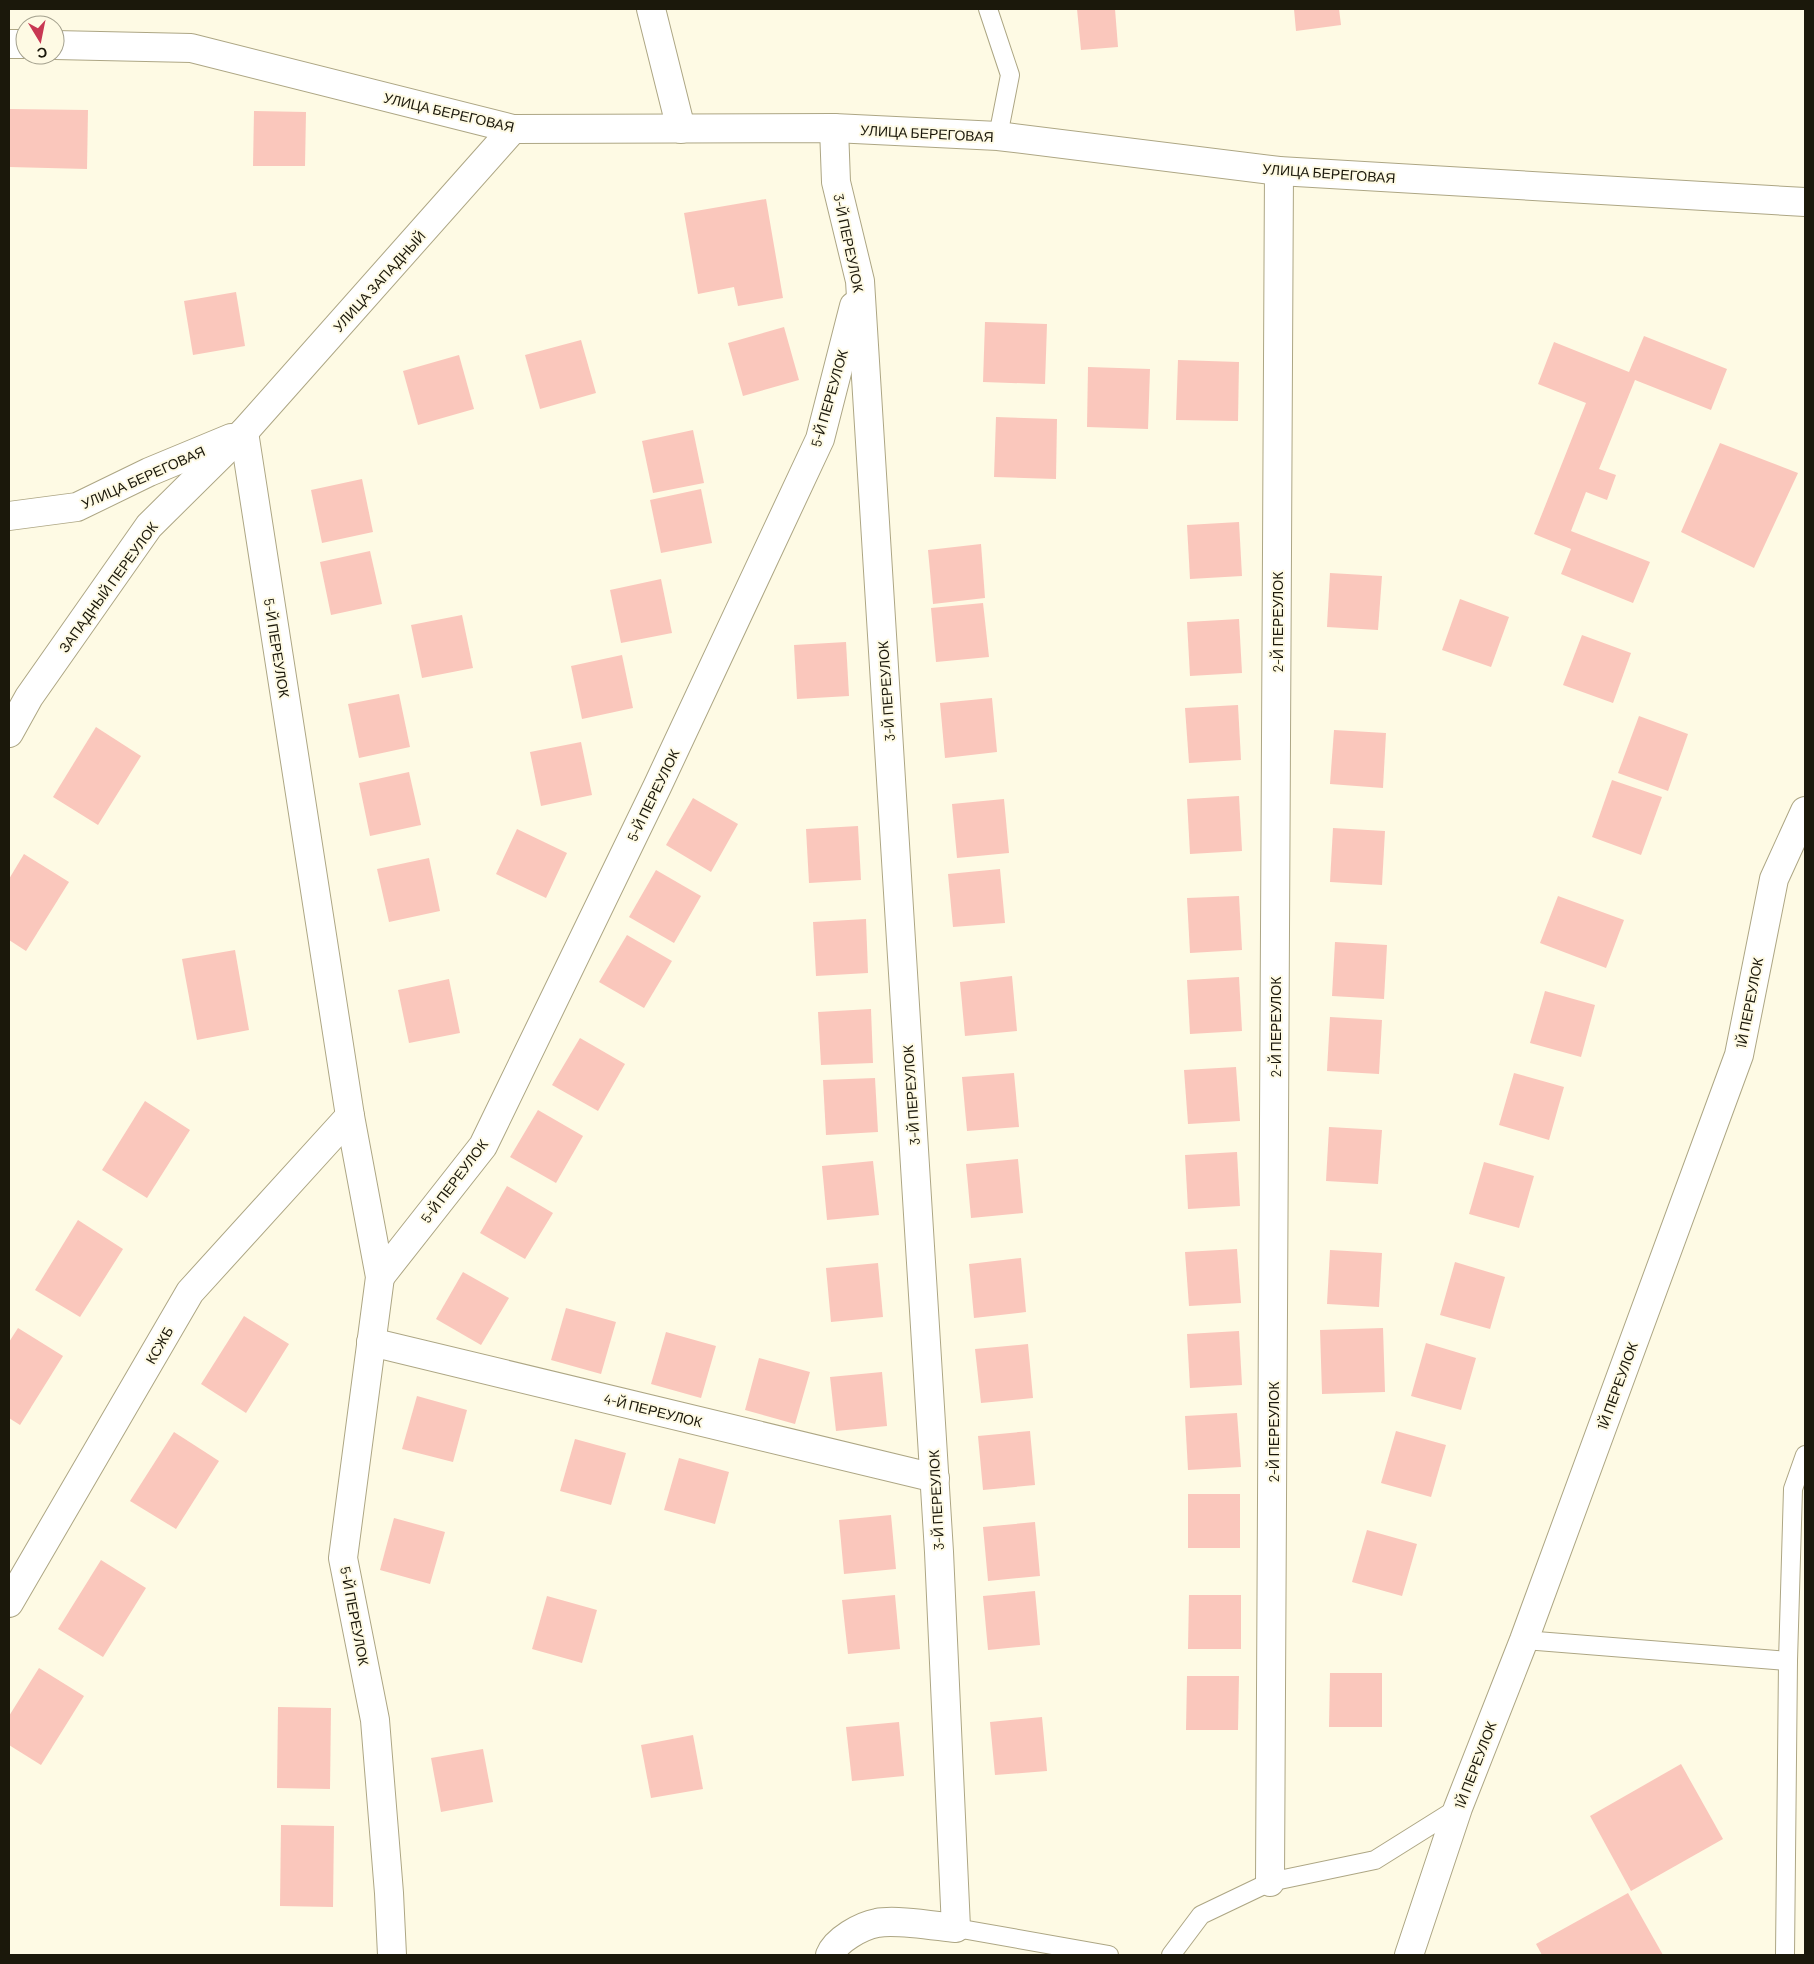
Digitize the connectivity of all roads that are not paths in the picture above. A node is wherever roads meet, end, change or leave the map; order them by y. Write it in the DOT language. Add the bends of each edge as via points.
graph roads {
  1 [pos="651,9"];
  2 [pos="988,9"];
  3 [pos="65,45"];
  4 [pos="834,128"];
  5 [pos="513,129"];
  6 [pos="681,129"];
  7 [pos="998,136"];
  8 [pos="1279,171"];
  9 [pos="1805,202"];
  10 [pos="860,281"];
  11 [pos="244,432"];
  12 [pos="9,516"];
  13 [pos="9,733"];
  14 [pos="1805,811"];
  15 [pos="350,1116"];
  16 [pos="380,1277"];
  17 [pos="371,1342"];
  18 [pos="1805,1455"];
  19 [pos="935,1478"];
  20 [pos="9,1603"];
  21 [pos="1524,1640"];
  22 [pos="1788,1661"];
  23 [pos="1458,1808"];
  24 [pos="1270,1882"];
  25 [pos="956,1928"];
  26 [pos="392,1955"];
  27 [pos="830,1955"];
  28 [pos="1109,1955"];
  29 [pos="1171,1955"];
  30 [pos="1409,1955"];
  31 [pos="1785,1955"];
  1 -- 6 [label="street"];
  2 -- 7 [label="lane" via="1010,75"];
  3 -- 5 [label="street, УЛИЦА БЕРЕГОВАЯ" via="191,48"];
  4 -- 6 [label="street, УЛИЦА БЕРЕГОВАЯ"];
  4 -- 7 [label="street, УЛИЦА БЕРЕГОВАЯ"];
  4 -- 10 [label="street, 3-Й ПЕРЕУЛОК" via="836,182"];
  5 -- 6 [label="street, УЛИЦА БЕРЕГОВАЯ"];
  5 -- 11 [label="street, УЛИЦА ЗАПАДНЫЙ"];
  7 -- 8 [label="street, УЛИЦА БЕРЕГОВАЯ"];
  8 -- 9 [label="street, УЛИЦА БЕРЕГОВАЯ"];
  8 -- 24 [label="street, 2-Й ПЕРЕУЛОК"];
  10 -- 16 [label="street, 5-Й ПЕРЕУЛОК" via="820,439 649,805 483,1146"];
  10 -- 19 [label="street, 3-Й ПЕРЕУЛОК"];
  11 -- 12 [label="street, УЛИЦА БЕРЕГОВАЯ" via="77,507"];
  11 -- 13 [label="street, ЗАПАДНЫЙ ПЕРЕУЛОК" via="149,526 29,697"];
  11 -- 15 [label="street, 5-Й ПЕРЕУЛОК"];
  14 -- 21 [label="street, 1Й ПЕРЕУЛОК" via="1774,879 1739,1055"];
  15 -- 16 [label="street, 5-Й ПЕРЕУЛОК"];
  15 -- 20 [label="street, КСЖБ" via="190,1292"];
  16 -- 17 [label="street, 5-Й ПЕРЕУЛОК"];
  17 -- 19 [label="street, 4-Й ПЕРЕУЛОК"];
  17 -- 26 [label="street, 5-Й ПЕРЕУЛОК" via="343,1558 375,1720"];
  18 -- 22 [label="lane" via="1793,1489"];
  19 -- 25 [label="street, 3-Й ПЕРЕУЛОК"];
  21 -- 22 [label="lane"];
  21 -- 23 [label="street, 1Й ПЕРЕУЛОК"];
  22 -- 31 [label="lane"];
  23 -- 24 [label="lane" via="1375,1860"];
  23 -- 30 [label="street, 1Й ПЕРЕУЛОК"];
  24 -- 29 [label="lane" via="1201,1915"];
  25 -- 27 [label="street" via="877,1922 850,1934 833,1947"];
  25 -- 28 [label="lane"];
}
